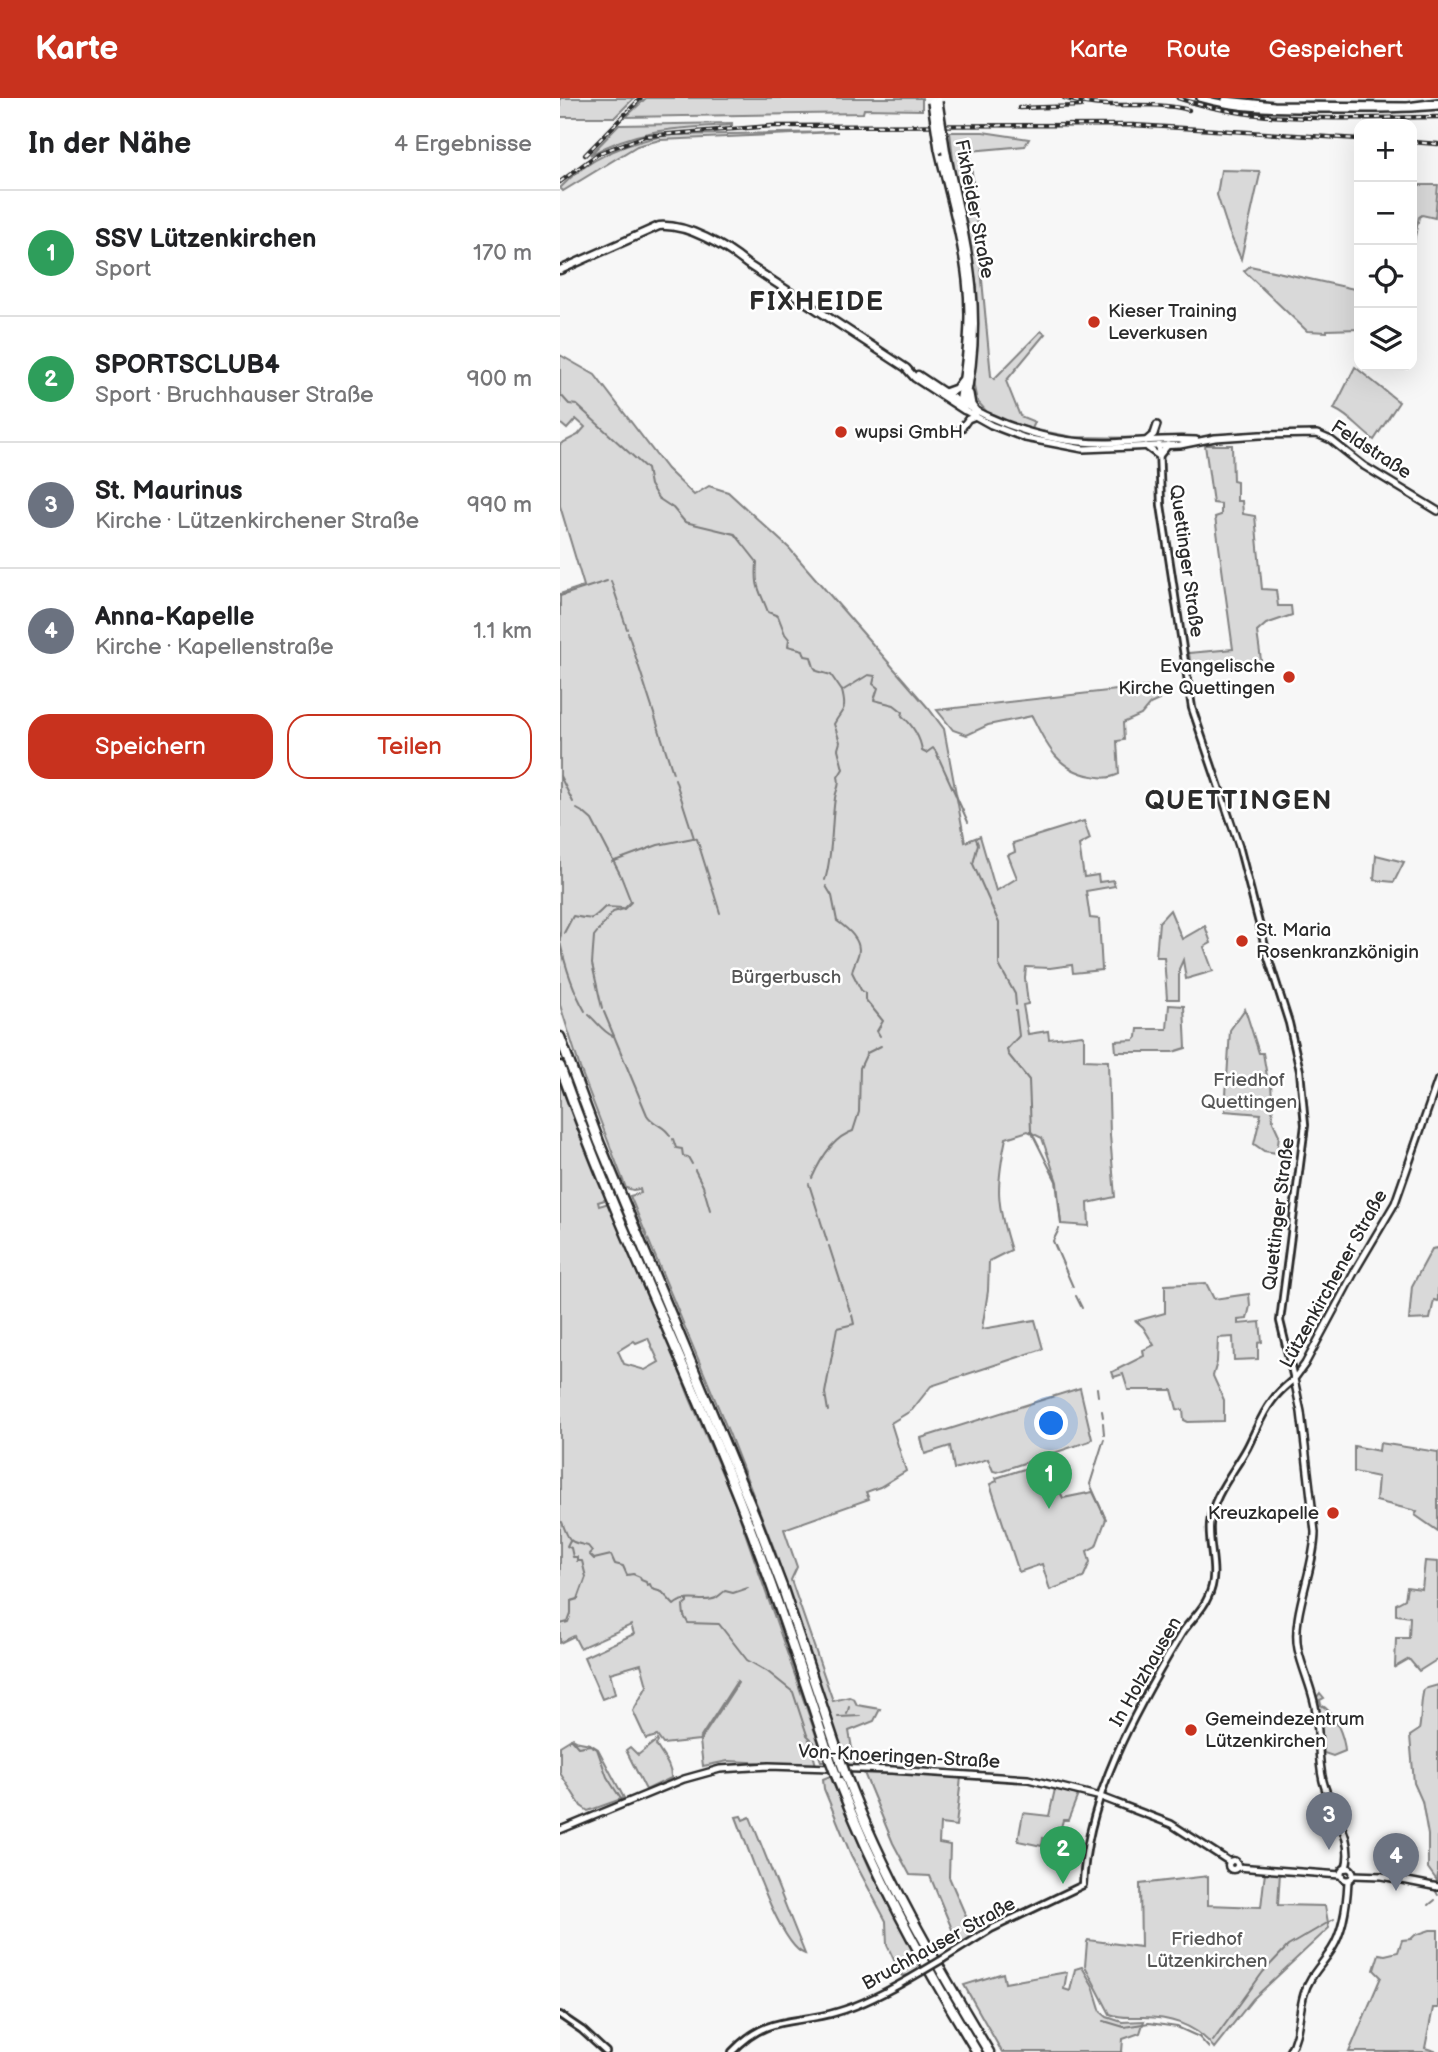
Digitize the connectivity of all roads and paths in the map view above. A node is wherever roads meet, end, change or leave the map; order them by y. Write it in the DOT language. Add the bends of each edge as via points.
graph roads {
  1 [pos="1200,98"];
  2 [pos="1216,98"];
  3 [pos="935,100"];
  4 [pos="1438,104"];
  5 [pos="943,151"];
  6 [pos="560,270"];
  7 [pos="906,368"];
  8 [pos="964,378"];
  9 [pos="969,389"];
  10 [pos="945,393"];
  11 [pos="961,405"];
  12 [pos="975,414"];
  13 [pos="1157,425"];
  14 [pos="961,429"];
  15 [pos="1199,440"];
  16 [pos="1156,443"];
  17 [pos="1146,444"];
  18 [pos="1168,445"];
  19 [pos="1159,456"];
  20 [pos="1438,511"];
  21 [pos="560,1037"];
  22 [pos="560,1066"];
  23 [pos="1438,1080"];
  24 [pos="1305,1364"];
  25 [pos="1291,1365"];
  26 [pos="1294,1379"];
  27 [pos="1287,1385"];
  28 [pos="1298,1391"];
  29 [pos="1101,1797"];
  30 [pos="560,1830"];
  31 [pos="1350,1871"];
  32 [pos="1340,1875"];
  33 [pos="1348,1881"];
  34 [pos="1083,1885"];
  35 [pos="1435,1886"];
  36 [pos="560,2015"];
  37 [pos="606,2052"];
  38 [pos="733,2052"];
  39 [pos="977,2052"];
  40 [pos="989,2052"];
  41 [pos="1290,2052"];
  1 -- 4 [label="main road" via="1280,109 1408,110"];
  2 -- 4 [label="main road" via="1275,105"];
  3 -- 5 [label="highway, Fixheider Straße, bridge"];
  5 -- 8 [label="highway, Fixheider Straße" via="967,278"];
  5 -- 9 [label="highway, Fixheider Straße" via="973,279 975,332"];
  6 -- 7 [label="main road" via="662,226 680,230 721,245"];
  7 -- 10 [label="main road"];
  7 -- 11 [label="main road"];
  8 -- 10 [label="highway" via="956,389"];
  8 -- 11 [label="highway, Fixheider Straße"];
  9 -- 11 [label="highway, Fixheider Straße"];
  9 -- 12 [label="highway"];
  10 -- 11 [label="main road"];
  11 -- 12 [label="main road"];
  12 -- 14 [label="main road"];
  12 -- 17 [label="main road" via="1064,440"];
  13 -- 17 [label="main road"];
  15 -- 16 [label="main road, Feldstraße"];
  15 -- 18 [label="main road, Feldstraße"];
  15 -- 20 [label="main road, Feldstraße" via="1317,434"];
  16 -- 17 [label="main road"];
  16 -- 18 [label="main road, Feldstraße"];
  16 -- 19 [label="street, Quettinger Straße"];
  17 -- 19 [label="main road"];
  18 -- 19 [label="main road"];
  19 -- 25 [label="street, Quettinger Straße" via="1161,505 1192,708 1238,844 1300,1071 1305,1125 1280,1321"];
  21 -- 40 [label="highway, bridge" via="594,1130 751,1504 870,1836 927,1948"];
  22 -- 39 [label="highway, bridge" via="747,1518 862,1840 889,1898"];
  23 -- 24 [label="main road, Lützenkirchener Straße" via="1402,1188"];
  24 -- 25 [label="street"];
  24 -- 26 [label="main road, Lützenkirchener Straße"];
  24 -- 28 [label="main road"];
  25 -- 26 [label="street, Quettinger Straße"];
  26 -- 27 [label="street, In Holzhausen"];
  26 -- 28 [label="main road, Lützenkirchener Straße"];
  27 -- 28 [label="street"];
  27 -- 29 [label="street, In Holzhausen" via="1269,1404 1216,1501 1210,1524 1214,1565 1210,1595 1180,1635 1141,1703"];
  28 -- 31 [label="main road, Lützenkirchener Straße" via="1315,1537 1297,1642 1315,1708 1322,1777 1342,1825"];
  29 -- 30 [label="main road, Von-Knoeringen-Straße" via="1015,1778 727,1768 694,1775"];
  29 -- 32 [label="main road, Von-Knoeringen-Straße" via="1171,1824 1230,1862 1231,1869"];
  29 -- 34 [label="street, In Holzhausen" via="1086,1846"];
  31 -- 32 [label="main road" via="1343,1870"];
  31 -- 33 [label="main road"];
  31 -- 35 [label="main road"];
  32 -- 33 [label="main road"];
  33 -- 41 [label="main road" via="1339,1935 1306,1987"];
  34 -- 38 [label="street, Bruchhauser Straße, bridge" via="991,1929 880,1994 838,2012 775,2023"];
  36 -- 37 [label="street"];
}
